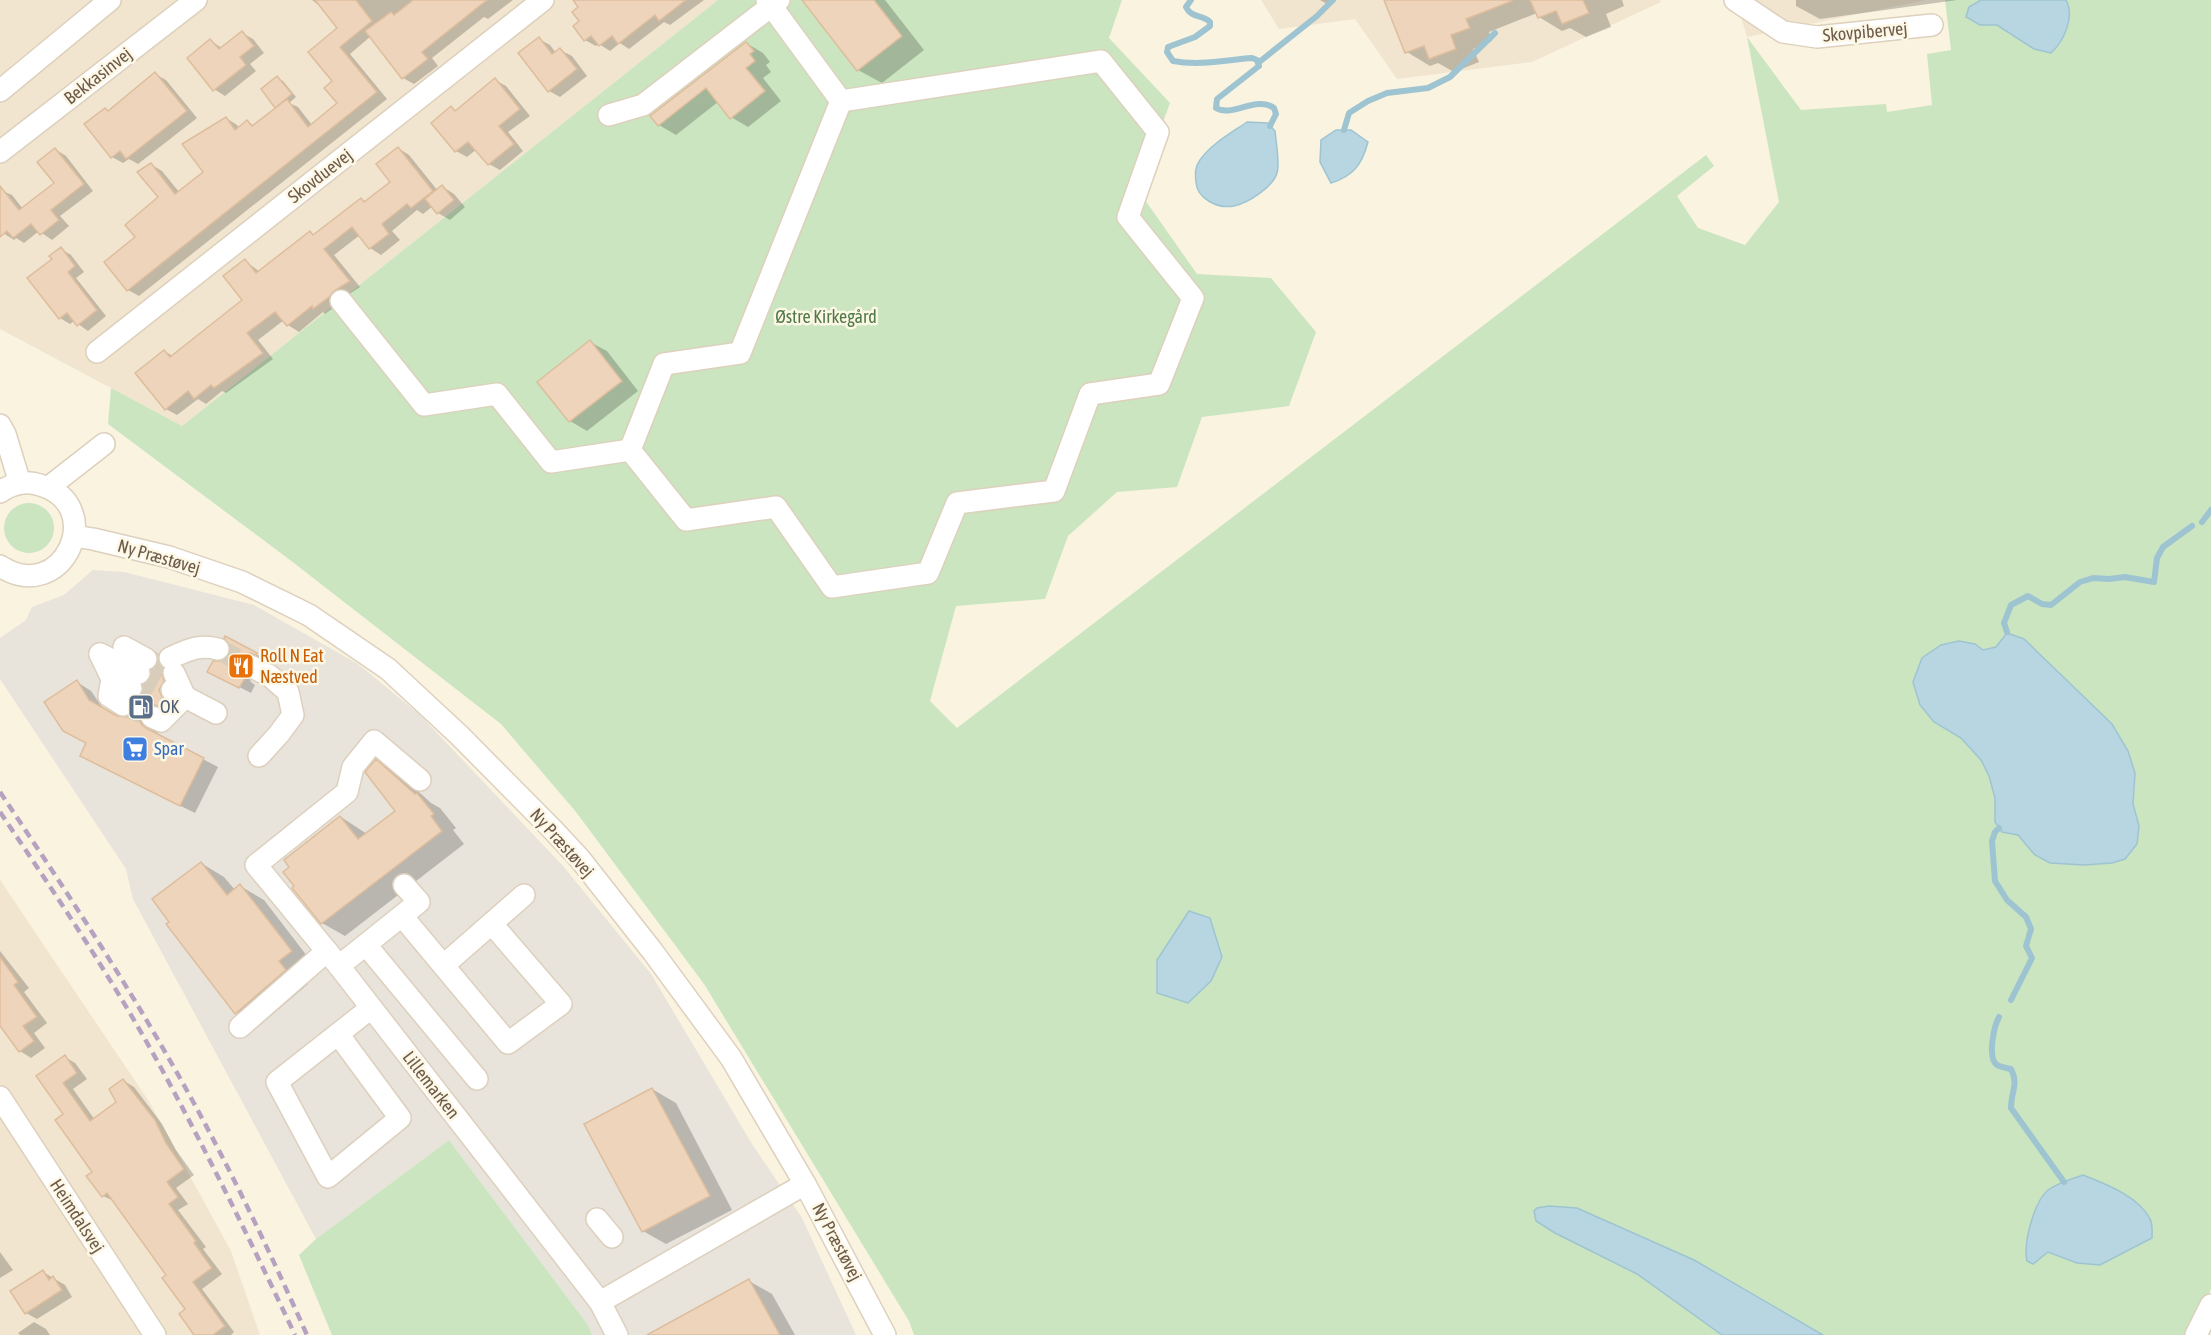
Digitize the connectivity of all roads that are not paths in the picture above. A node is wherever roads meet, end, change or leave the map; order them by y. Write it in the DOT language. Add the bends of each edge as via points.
graph roads {
  1 [pos="110,0"];
  2 [pos="196,0"];
  3 [pos="543,0"];
  4 [pos="1736,0"];
  5 [pos="773,2"];
  6 [pos="1932,25"];
  7 [pos="0,91"];
  8 [pos="841,101"];
  9 [pos="609,115"];
  10 [pos="0,152"];
  11 [pos="342,301"];
  12 [pos="97,352"];
  13 [pos="0,425"];
  14 [pos="104,444"];
  15 [pos="630,450"];
  16 [pos="20,483"];
  17 [pos="49,487"];
  18 [pos="0,492"];
  19 [pos="74,536"];
  20 [pos="0,566"];
  21 [pos="124,647"];
  22 [pos="218,649"];
  23 [pos="250,666"];
  24 [pos="130,681"];
  25 [pos="216,713"];
  26 [pos="259,756"];
  27 [pos="420,780"];
  28 [pos="404,885"];
  29 [pos="524,895"];
  30 [pos="402,916"];
  31 [pos="492,924"];
  32 [pos="366,945"];
  33 [pos="333,958"];
  34 [pos="444,965"];
  35 [pos="370,1008"];
  36 [pos="240,1027"];
  37 [pos="338,1034"];
  38 [pos="477,1079"];
  39 [pos="0,1097"];
  40 [pos="805,1184"];
  41 [pos="597,1219"];
  42 [pos="612,1237"];
  43 [pos="600,1302"];
  44 [pos="2211,1305"];
  45 [pos="155,1335"];
  46 [pos="617,1335"];
  47 [pos="885,1335"];
  48 [pos="2196,1335"];
  1 -- 7 [label="street"];
  2 -- 10 [label="street, Bekkasinvej"];
  3 -- 12 [label="street, Skovduevej"];
  4 -- 6 [label="street, Skovpibervej" via="1783,32 1816,37"];
  5 -- 8 [label="street"];
  5 -- 9 [label="street" via="643,105"];
  8 -- 15 [label="street" via="740,353 664,364"];
  8 -- 15 [label="street" via="1101,61 1158,132 1128,217 1193,297 1160,384 1090,394 1054,491 957,503 928,573 832,587 776,507 686,520"];
  11 -- 15 [label="street" via="424,405 497,394 551,462"];
  13 -- 16 [label="street"];
  14 -- 17 [label="street"];
  16 -- 17 [label="street"];
  16 -- 18 [label="street"];
  17 -- 19 [label="street" via="70,508"];
  19 -- 20 [label="street" via="66,556 51,570 23,576"];
  19 -- 40 [label="street, Ny Præstøvej" via="169,557 242,582 309,615 388,669 459,735 580,860 731,1058"];
  21 -- 24 [label="street"];
  22 -- 25 [label="street" via="194,647 169,692"];
  23 -- 26 [label="street" via="270,676 288,692 293,715"];
  27 -- 33 [label="street, Lillemarken" via="374,741 352,767 347,792 256,865"];
  28 -- 30 [label="street" via="419,902"];
  29 -- 31 [label="street"];
  30 -- 32 [label="street"];
  30 -- 34 [label="street"];
  31 -- 34 [label="street"];
  31 -- 34 [label="street" via="561,1004 508,1043"];
  32 -- 33 [label="street"];
  32 -- 38 [label="street"];
  33 -- 35 [label="street, Lillemarken"];
  33 -- 36 [label="street"];
  35 -- 37 [label="street"];
  35 -- 43 [label="street, Lillemarken"];
  37 -- 37 [label="street" via="278,1082 328,1177 400,1118"];
  39 -- 45 [label="street, Heimdalsvej"];
  40 -- 43 [label="street"];
  40 -- 47 [label="street, Ny Præstøvej"];
  41 -- 42 [label="street"];
  43 -- 46 [label="street, Lillemarken"];
  44 -- 48 [label="street"];
}
